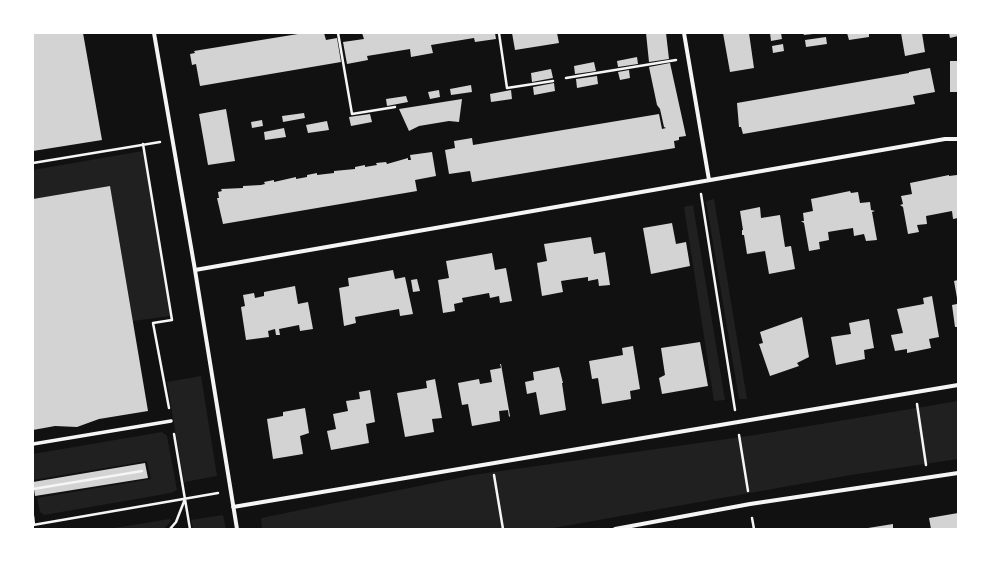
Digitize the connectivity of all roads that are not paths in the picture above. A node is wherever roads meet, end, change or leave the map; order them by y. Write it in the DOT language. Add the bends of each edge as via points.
graph roads {
  1 [pos="154,33"];
  2 [pos="684,33"];
  3 [pos="958,139"];
  4 [pos="709,180"];
  5 [pos="195,270"];
  6 [pos="958,385"];
  7 [pos="171,421"];
  8 [pos="33,444"];
  9 [pos="958,473"];
  10 [pos="233,507"];
  11 [pos="237,529"];
  12 [pos="615,529"];
  1 -- 5 [label="street"];
  2 -- 4 [label="street"];
  3 -- 4 [label="street" via="945,139"];
  4 -- 5 [label="street"];
  5 -- 10 [label="street"];
  6 -- 10 [label="street"];
  7 -- 8 [label="street"];
  9 -- 12 [label="street" via="750,504"];
  10 -- 11 [label="street"];
}
